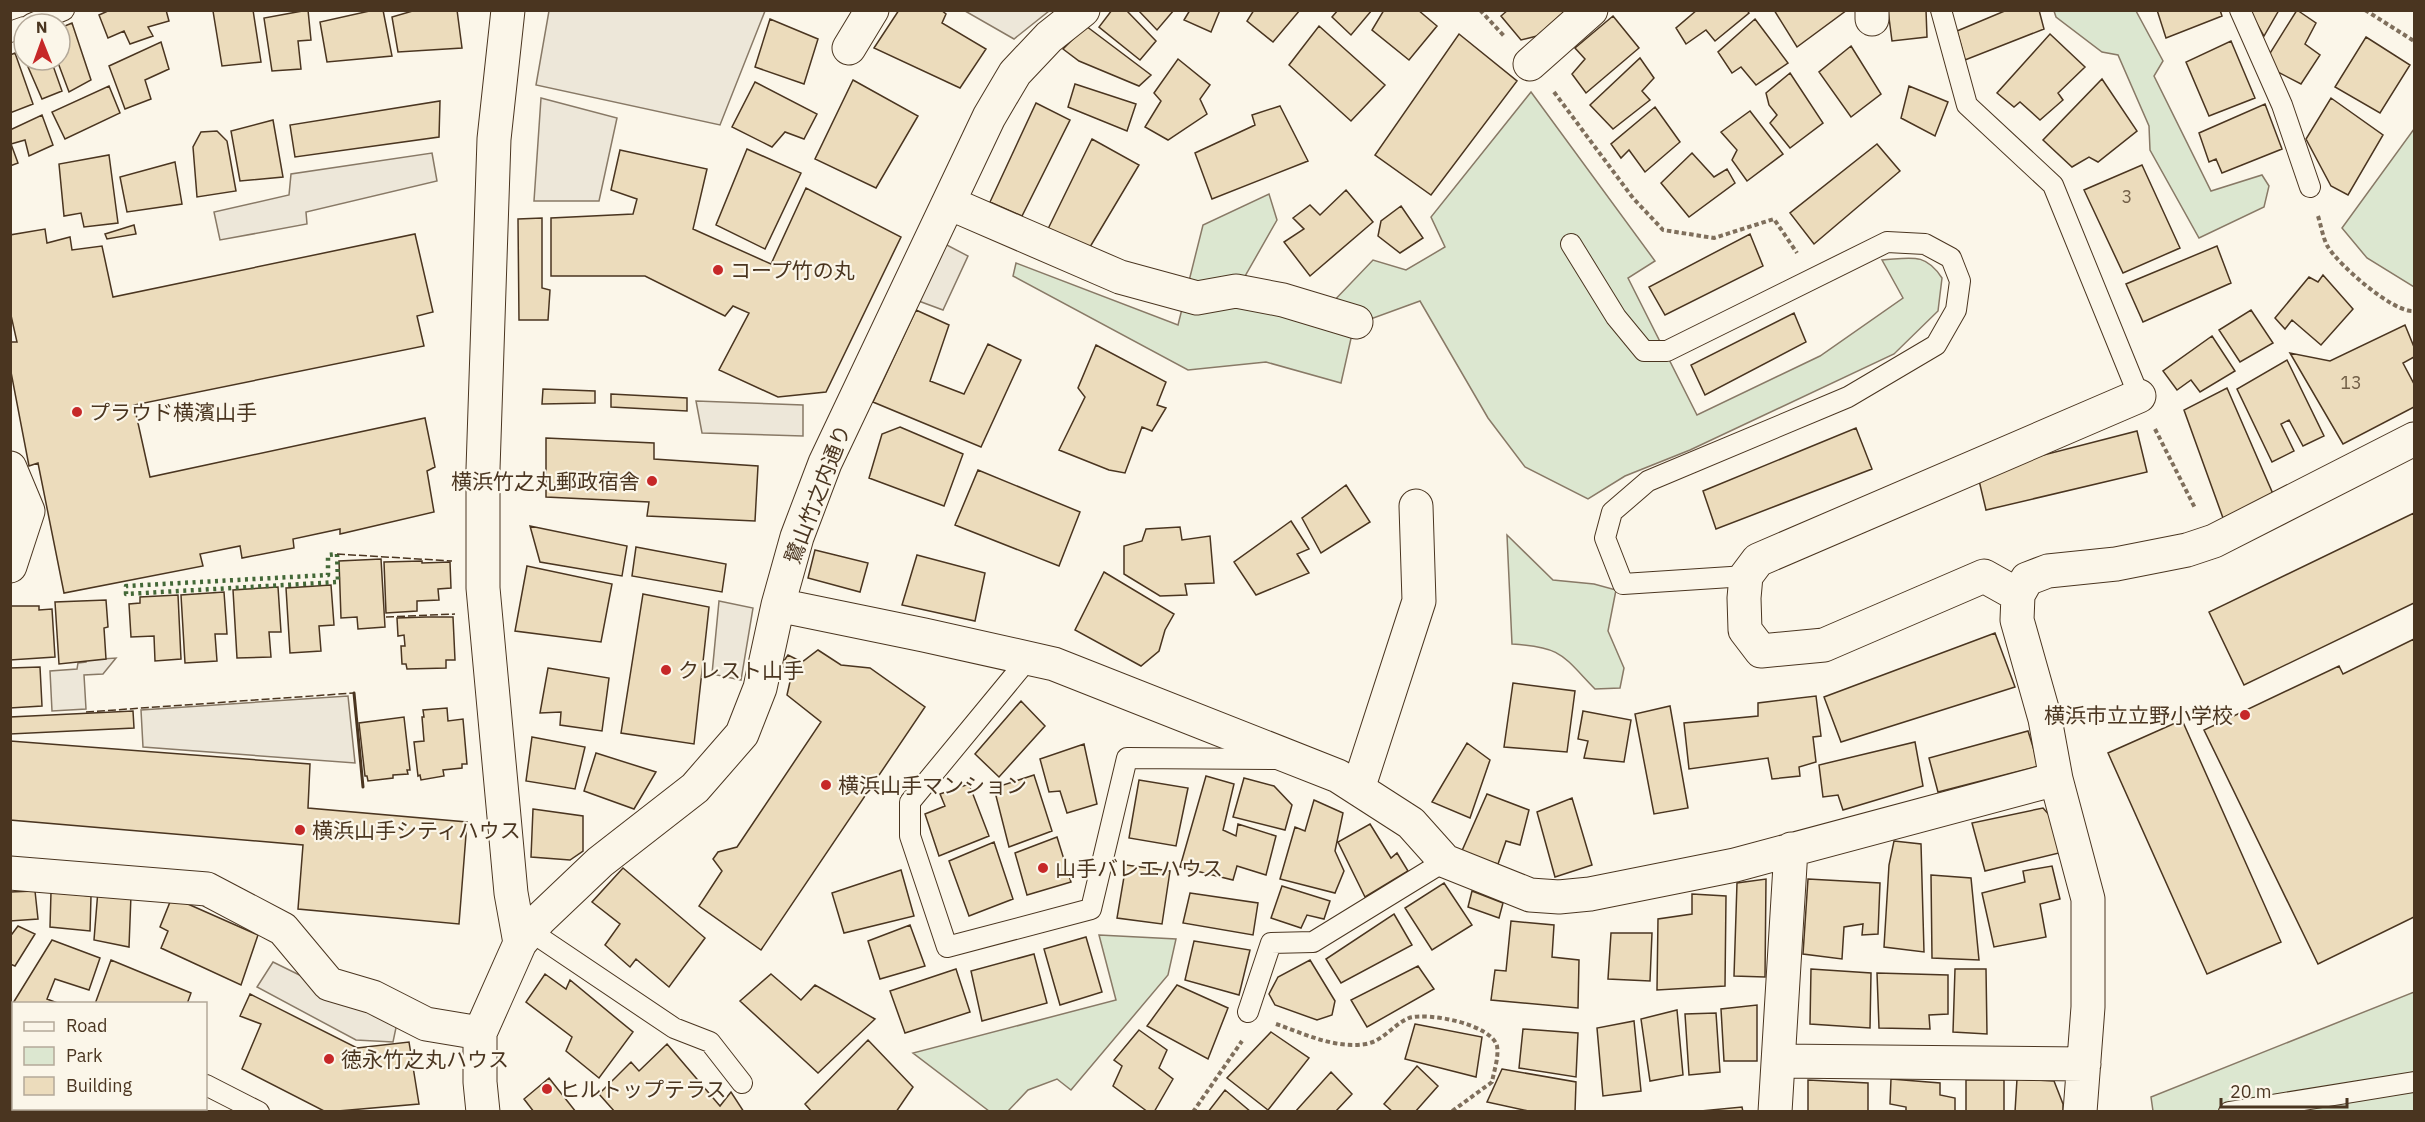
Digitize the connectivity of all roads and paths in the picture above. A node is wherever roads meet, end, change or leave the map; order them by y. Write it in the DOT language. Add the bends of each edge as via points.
graph roads {
  1 [pos="508,10"];
  2 [pos="872,10"];
  3 [pos="1083,10"];
  4 [pos="1479,10"];
  5 [pos="1591,10"];
  6 [pos="1941,10"];
  7 [pos="2240,10"];
  8 [pos="2365,10"];
  9 [pos="2415,40"];
  10 [pos="849,48"];
  11 [pos="1530,64"];
  12 [pos="2310,187"];
  13 [pos="949,203"];
  14 [pos="1571,244"];
  15 [pos="1815,278"];
  16 [pos="2415,310"];
  17 [pos="1356,322"];
  18 [pos="2139,396"];
  19 [pos="2415,439"];
  20 [pos="10,468"];
  21 [pos="1416,506"];
  22 [pos="2198,514"];
  23 [pos="10,566"];
  24 [pos="1746,576"];
  25 [pos="2018,595"];
  26 [pos="778,605"];
  27 [pos="1028,658"];
  28 [pos="1296,759"];
  29 [pos="2056,779"];
  30 [pos="1358,789"];
  31 [pos="1791,849"];
  32 [pos="1445,861"];
  33 [pos="10,873"];
  34 [pos="525,937"];
  35 [pos="1253,1015"];
  36 [pos="480,1033"];
  37 [pos="1779,1061"];
  38 [pos="2084,1064"];
  39 [pos="2415,1082"];
  40 [pos="742,1083"];
  41 [pos="207,1086"];
  42 [pos="259,1112"];
  43 [pos="483,1112"];
  44 [pos="1193,1112"];
  45 [pos="1451,1112"];
  46 [pos="1775,1112"];
  47 [pos="2080,1112"];
  48 [pos="2229,1112"];
  1 -- 34 [label="street" via="494,140 483,588 511,894"];
  2 -- 10 [label="street"];
  3 -- 13 [label="street, 鷺山竹之内通り" via="1049,37 1015,73 989,117"];
  4 -- 11 [label="path"];
  5 -- 11 [label="street"];
  6 -- 18 [label="lane" via="1967,105 2053,184"];
  7 -- 12 [label="lane" via="2282,105"];
  8 -- 9 [label="path"];
  11 -- 15 [label="path" via="1633,198 1663,230 1714,238 1773,219"];
  12 -- 16 [label="path" via="2328,247 2387,302"];
  13 -- 17 [label="street" via="1120,277 1197,298 1236,291 1283,300"];
  13 -- 26 [label="street, 鷺山竹之内通り" via="825,463 797,537"];
  14 -- 15 [label="lane" via="1616,317 1644,351 1667,351"];
  15 -- 24 [label="lane" via="1887,242 1925,244 1951,258 1960,281 1956,310 1936,345 1848,397 1648,481 1612,512 1605,538 1623,584"];
  18 -- 22 [label="path"];
  18 -- 24 [label="street" via="1758,560"];
  19 -- 25 [label="street" via="2214,541 2116,564 2048,570 2027,579"];
  20 -- 23 [label="street" via="28,511"];
  21 -- 30 [label="street" via="1419,601"];
  24 -- 25 [label="street" via="1745,630 1761,651 1824,645 1984,576"];
  25 -- 29 [label="street" via="2017,620 2045,719"];
  26 -- 27 [label="street"];
  26 -- 34 [label="street, 鷺山竹之内通り" via="760,688 742,734 695,788 600,862"];
  27 -- 28 [label="street" via="1054,664"];
  27 -- 28 [label="lane" via="910,802 910,836 947,947 1091,909 1127,758"];
  28 -- 30 [label="street"];
  29 -- 31 [label="street"];
  29 -- 38 [label="street" via="2088,899"];
  30 -- 32 [label="street" via="1411,823"];
  31 -- 32 [label="street" via="1735,865 1559,897 1530,895"];
  31 -- 37 [label="street"];
  32 -- 35 [label="lane" via="1313,942 1271,944"];
  33 -- 36 [label="street" via="207,889 283,929 329,984 373,997 426,1024"];
  34 -- 36 [label="street"];
  34 -- 40 [label="lane" via="674,1028 710,1042"];
  35 -- 44 [label="path"];
  35 -- 45 [label="path" via="1333,1044 1367,1044 1410,1018 1476,1026 1497,1045 1492,1082"];
  36 -- 43 [label="street"];
  37 -- 38 [label="street"];
  37 -- 46 [label="street"];
  38 -- 47 [label="street"];
  39 -- 48 [label="lane"];
  41 -- 42 [label="lane"];
}
